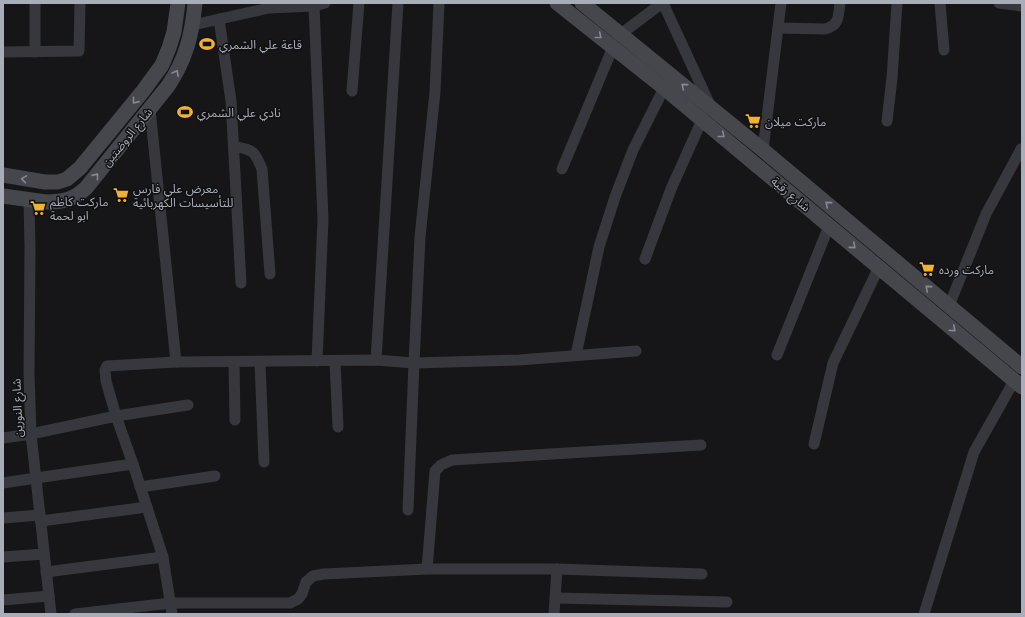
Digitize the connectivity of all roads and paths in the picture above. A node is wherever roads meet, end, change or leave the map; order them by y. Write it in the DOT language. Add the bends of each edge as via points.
graph roads {
  1 [pos="34,3"];
  2 [pos="80,3"];
  3 [pos="178,3"];
  4 [pos="195,3"];
  5 [pos="325,3"];
  6 [pos="359,3"];
  7 [pos="398,3"];
  8 [pos="438,3"];
  9 [pos="558,3"];
  10 [pos="662,3"];
  11 [pos="781,3"];
  12 [pos="840,3"];
  13 [pos="897,3"];
  14 [pos="940,3"];
  15 [pos="999,3"];
  16 [pos="585,4"];
  17 [pos="314,6"];
  18 [pos="1022,6"];
  19 [pos="219,19"];
  20 [pos="577,19"];
  21 [pos="193,25"];
  22 [pos="778,28"];
  23 [pos="617,41"];
  24 [pos="944,50"];
  25 [pos="3,52"];
  26 [pos="35,52"];
  27 [pos="664,88"];
  28 [pos="352,91"];
  29 [pos="150,109"];
  30 [pos="707,114"];
  31 [pos="888,121"];
  32 [pos="234,146"];
  33 [pos="1021,149"];
  34 [pos="763,150"];
  35 [pos="562,169"];
  36 [pos="3,176"];
  37 [pos="3,196"];
  38 [pos="29,200"];
  39 [pos="829,226"];
  40 [pos="645,259"];
  41 [pos="879,267"];
  42 [pos="270,274"];
  43 [pos="241,283"];
  44 [pos="949,306"];
  45 [pos="636,351"];
  46 [pos="576,355"];
  47 [pos="777,355"];
  48 [pos="376,360"];
  49 [pos="316,361"];
  50 [pos="335,361"];
  51 [pos="176,362"];
  52 [pos="234,362"];
  53 [pos="260,362"];
  54 [pos="414,363"];
  55 [pos="1022,367"];
  56 [pos="1018,384"];
  57 [pos="188,405"];
  58 [pos="116,416"];
  59 [pos="235,420"];
  60 [pos="338,427"];
  61 [pos="31,434"];
  62 [pos="3,438"];
  63 [pos="814,444"];
  64 [pos="701,445"];
  65 [pos="264,462"];
  66 [pos="133,464"];
  67 [pos="215,476"];
  68 [pos="36,478"];
  69 [pos="3,483"];
  70 [pos="140,487"];
  71 [pos="147,507"];
  72 [pos="408,510"];
  73 [pos="3,518"];
  74 [pos="40,518"];
  75 [pos="44,554"];
  76 [pos="3,557"];
  77 [pos="163,557"];
  78 [pos="427,569"];
  79 [pos="557,569"];
  80 [pos="46,572"];
  81 [pos="702,574"];
  82 [pos="49,596"];
  83 [pos="556,598"];
  84 [pos="3,600"];
  85 [pos="727,602"];
  86 [pos="172,609"];
  87 [pos="51,614"];
  88 [pos="75,614"];
  89 [pos="554,614"];
  90 [pos="924,614"];
  1 -- 26 [label="street"];
  2 -- 26 [label="street" via="79,51"];
  3 -- 36 [label="street, شارع الروضتين, one-way" via="174,32 162,65 144,91 80,168 67,179 58,182"];
  4 -- 21 [label="street, شارع الروضتين"];
  5 -- 17 [label="street"];
  6 -- 28 [label="street"];
  7 -- 48 [label="street"];
  8 -- 54 [label="street" via="435,92 420,237"];
  9 -- 20 [label="street, شارع رقية"];
  10 -- 23 [label="street"];
  10 -- 30 [label="street"];
  11 -- 22 [label="street"];
  12 -- 22 [label="street" via="836,24 831,27"];
  13 -- 31 [label="street"];
  14 -- 24 [label="street"];
  15 -- 18 [label="street"];
  16 -- 20 [label="street" via="577,9"];
  16 -- 23 [label="street, شارع رقية"];
  17 -- 19 [label="street" via="269,8"];
  17 -- 49 [label="street" via="323,219"];
  19 -- 21 [label="street"];
  19 -- 32 [label="street" via="231,101"];
  20 -- 23 [label="street, شارع رقية, one-way"];
  29 -- 21 [label="street, شارع الروضتين, one-way" via="179,68"];
  22 -- 34 [label="street"];
  23 -- 27 [label="street, شارع رقية"];
  30 -- 23 [label="street, شارع رقية, one-way"];
  23 -- 35 [label="street"];
  25 -- 26 [label="street"];
  27 -- 30 [label="street, شارع رقية"];
  27 -- 46 [label="street" via="633,150 615,197 599,247"];
  38 -- 29 [label="street, شارع الروضتين, one-way" via="60,202 82,192"];
  29 -- 51 [label="street"];
  30 -- 34 [label="street, شارع رقية"];
  30 -- 39 [label="street, شارع رقية, one-way"];
  30 -- 40 [label="street" via="671,189"];
  32 -- 42 [label="street" via="256,154 262,169"];
  32 -- 43 [label="street"];
  33 -- 44 [label="street" via="986,214"];
  44 -- 34 [label="street, شارع رقية, one-way"];
  37 -- 38 [label="street, شارع الروضتين"];
  38 -- 61 [label="street, شارع النورين"];
  39 -- 41 [label="street, شارع رقية, one-way"];
  39 -- 47 [label="street"];
  41 -- 56 [label="street, شارع رقية, one-way"];
  41 -- 63 [label="street" via="833,363"];
  44 -- 55 [label="street, شارع رقية"];
  45 -- 46 [label="street"];
  46 -- 54 [label="street" via="520,360"];
  48 -- 50 [label="street"];
  48 -- 54 [label="street"];
  49 -- 50 [label="street"];
  49 -- 53 [label="street"];
  50 -- 60 [label="street"];
  51 -- 52 [label="street"];
  51 -- 58 [label="street" via="107,366 104,370"];
  52 -- 53 [label="street"];
  52 -- 59 [label="street"];
  53 -- 65 [label="street"];
  54 -- 72 [label="street"];
  56 -- 90 [label="street" via="974,452"];
  57 -- 58 [label="street"];
  58 -- 61 [label="street"];
  58 -- 66 [label="street"];
  61 -- 62 [label="street"];
  61 -- 68 [label="street, شارع النورين"];
  64 -- 78 [label="street" via="452,460 435,471"];
  66 -- 68 [label="street"];
  66 -- 70 [label="street"];
  67 -- 70 [label="street"];
  68 -- 69 [label="street"];
  68 -- 74 [label="street, شارع النورين"];
  70 -- 71 [label="street"];
  71 -- 74 [label="street"];
  71 -- 77 [label="street"];
  73 -- 74 [label="street"];
  74 -- 75 [label="street, شارع النورين"];
  75 -- 76 [label="street"];
  75 -- 80 [label="street, شارع النورين"];
  77 -- 80 [label="street"];
  77 -- 86 [label="street"];
  78 -- 79 [label="street"];
  78 -- 86 [label="street" via="313,576 306,582 298,599 290,603"];
  79 -- 81 [label="street"];
  79 -- 83 [label="street"];
  80 -- 82 [label="street, شارع النورين"];
  82 -- 84 [label="street"];
  82 -- 87 [label="street, شارع النورين"];
  83 -- 85 [label="street"];
  83 -- 89 [label="street"];
  86 -- 88 [label="street"];
}
